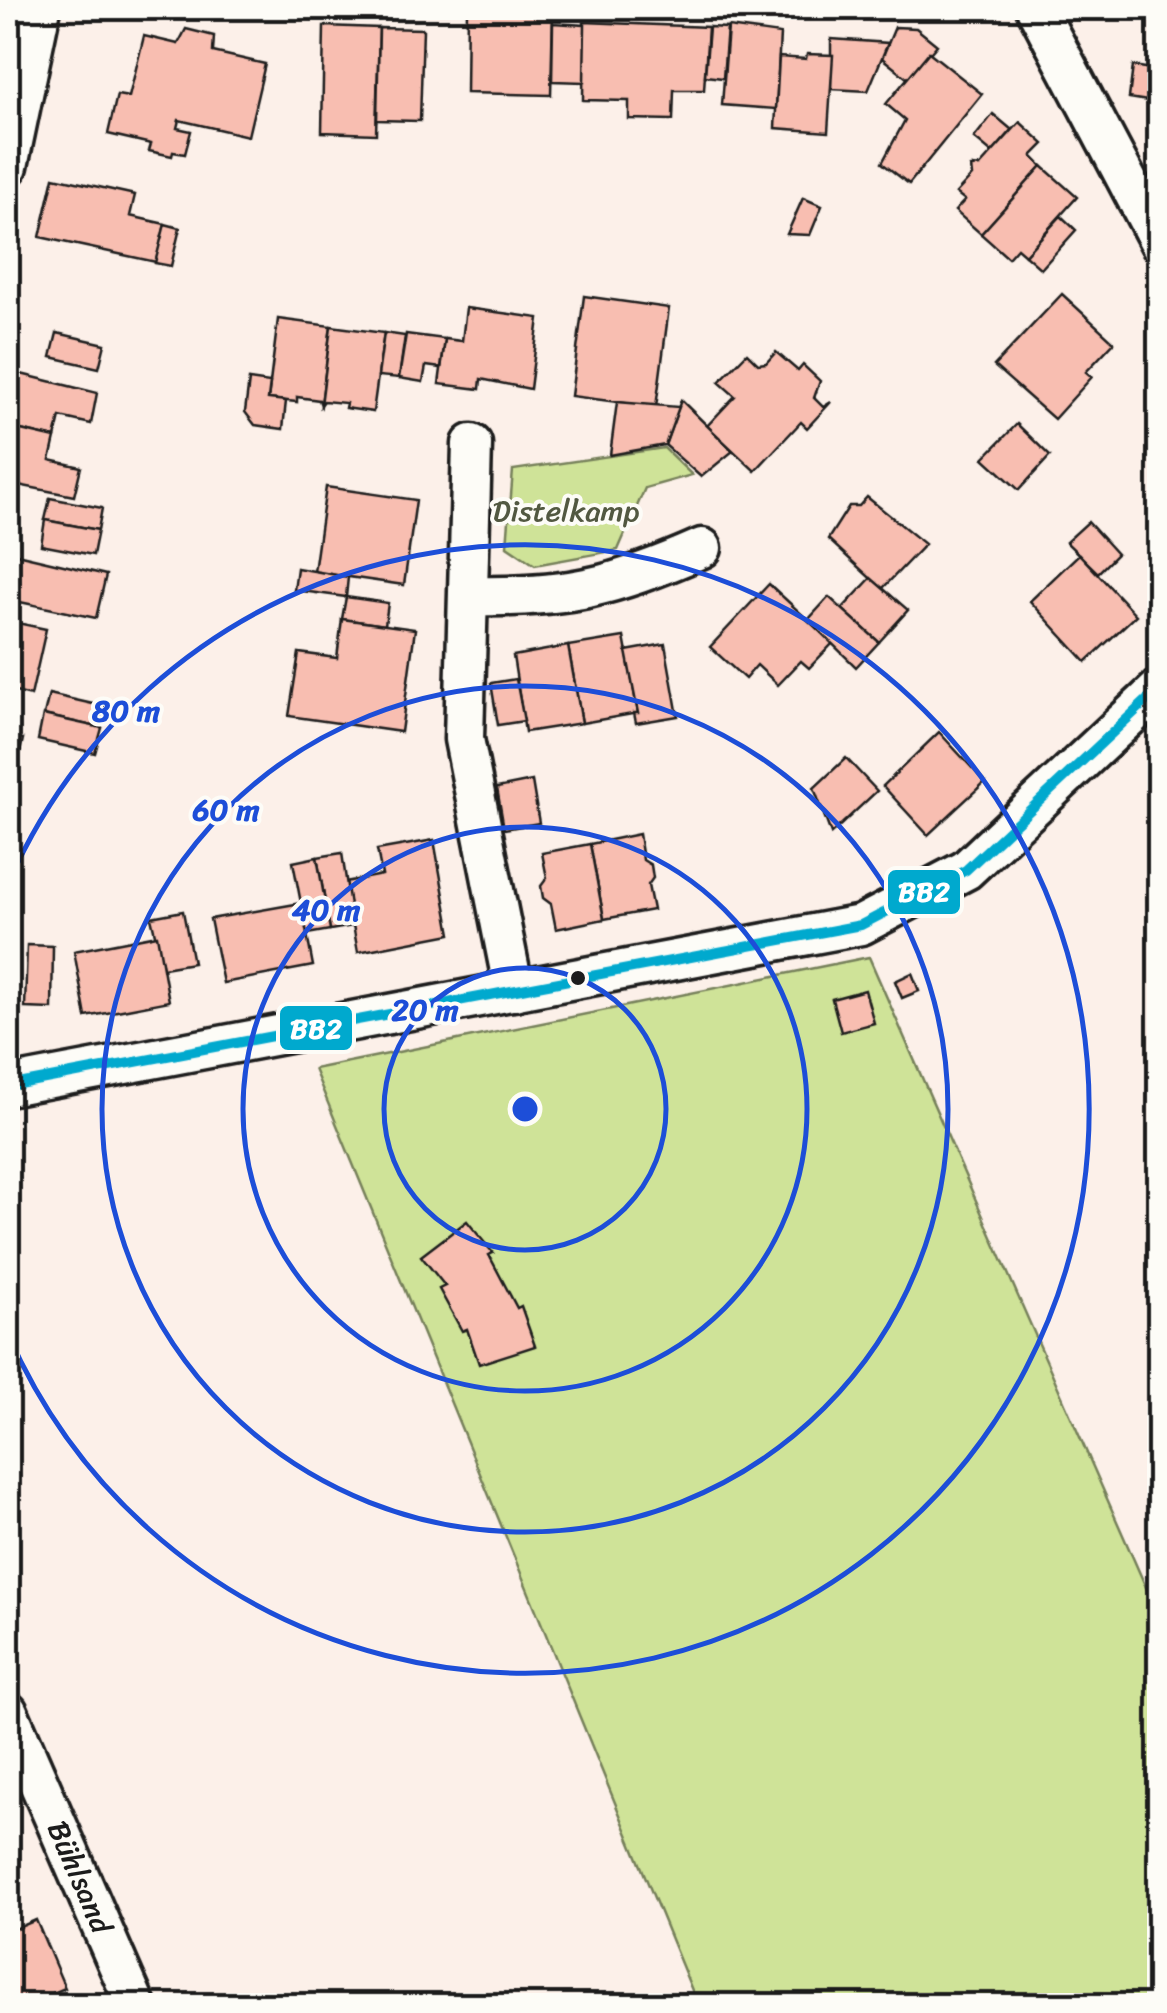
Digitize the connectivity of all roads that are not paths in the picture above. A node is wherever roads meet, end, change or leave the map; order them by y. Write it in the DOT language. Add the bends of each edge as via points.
graph roads {
  1 [pos="41,8"];
  2 [pos="1036,8"];
  3 [pos="8,166"];
  4 [pos="1160,243"];
  5 [pos="472,444"];
  6 [pos="702,548"];
  7 [pos="471,596"];
  8 [pos="1160,688"];
  9 [pos="514,990"];
  10 [pos="8,1086"];
  11 [pos="8,1712"];
  12 [pos="15,1765"];
  13 [pos="136,2006"];
  1 -- 3 [label="street"];
  2 -- 4 [label="street"];
  5 -- 7 [label="street"];
  6 -- 7 [label="street" via="627,581 544,598"];
  7 -- 9 [label="street" via="464,740"];
  8 -- 9 [label="street" via="966,870 861,925"];
  9 -- 10 [label="street"];
  11 -- 12 [label="street, Bühlsand"];
  12 -- 13 [label="street, Bühlsand"];
}
